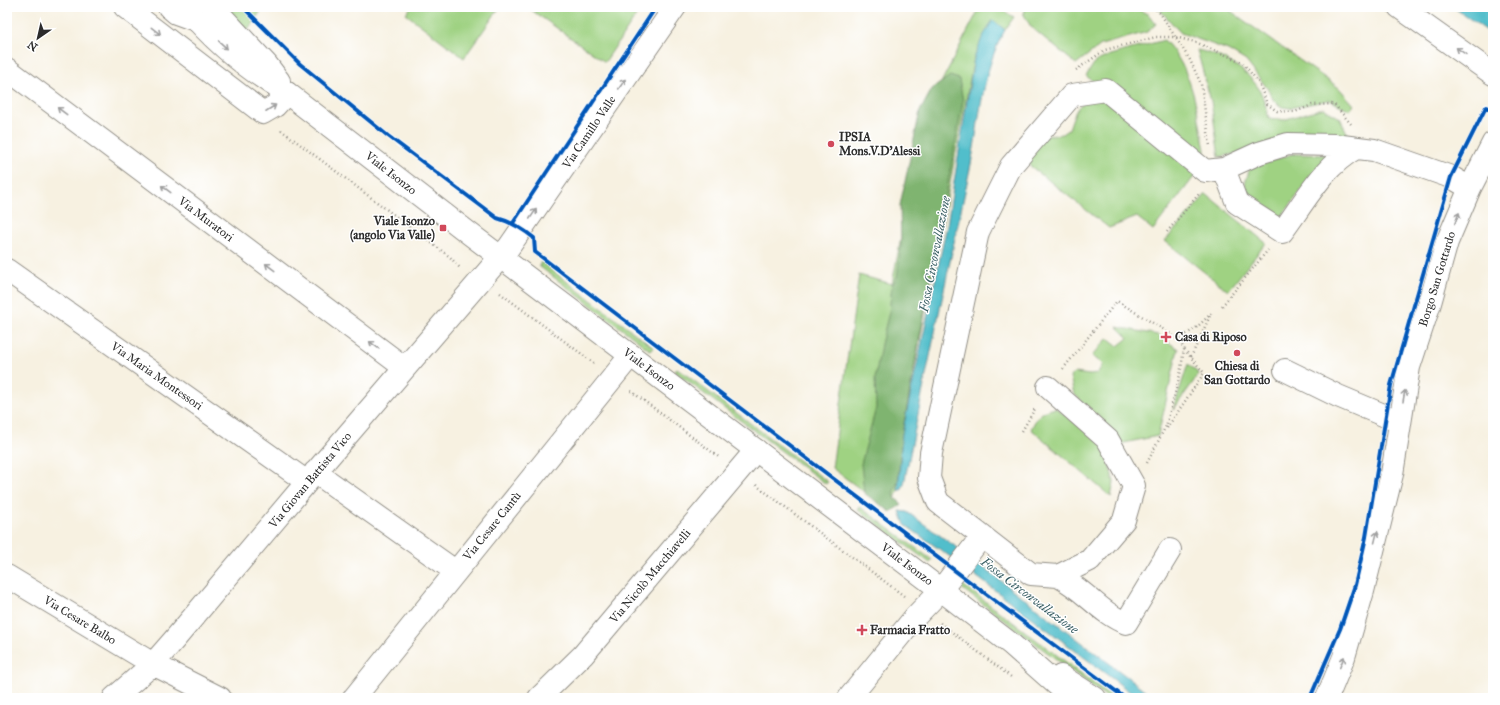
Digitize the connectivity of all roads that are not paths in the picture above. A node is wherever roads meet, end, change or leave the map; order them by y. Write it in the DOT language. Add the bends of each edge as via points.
graph roads {
  1 [pos="126,7"];
  2 [pos="169,7"];
  3 [pos="675,7"];
  4 [pos="1399,7"];
  5 [pos="199,12"];
  6 [pos="7,69"];
  7 [pos="1493,74"];
  8 [pos="287,93"];
  9 [pos="1493,144"];
  10 [pos="1356,148"];
  11 [pos="1218,169"];
  12 [pos="1470,188"];
  13 [pos="501,257"];
  14 [pos="7,270"];
  15 [pos="631,355"];
  16 [pos="406,368"];
  17 [pos="1285,370"];
  18 [pos="1048,387"];
  19 [pos="1400,422"];
  20 [pos="756,450"];
  21 [pos="311,477"];
  22 [pos="982,536"];
  23 [pos="1170,550"];
  24 [pos="455,571"];
  25 [pos="7,576"];
  26 [pos="1058,576"];
  27 [pos="941,590"];
  28 [pos="1011,644"];
  29 [pos="153,664"];
  30 [pos="114,698"];
  31 [pos="220,698"];
  32 [pos="354,698"];
  33 [pos="539,698"];
  34 [pos="849,698"];
  35 [pos="1072,698"];
  36 [pos="1095,698"];
  37 [pos="1327,698"];
  1 -- 8 [label="street, one-way" via="263,113 275,106"];
  2 -- 5 [label="street, Viale Isonzo" via="176,13"];
  13 -- 3 [label="street, Via Camillo Valle, one-way" via="523,229"];
  7 -- 4 [label="street, one-way"];
  5 -- 8 [label="street, Viale Isonzo" via="267,65"];
  16 -- 6 [label="street, Via Muratori, one-way"];
  8 -- 13 [label="street, Viale Isonzo"];
  9 -- 12 [label="street, Borgo San Gottardo"];
  10 -- 11 [label="street" via="1288,144"];
  10 -- 11 [label="street" via="1343,155 1332,166 1282,232 1237,202"];
  10 -- 12 [label="street" via="1374,150 1451,177"];
  11 -- 22 [label="street" via="1205,172 1106,90 1072,94 1011,166 978,232 931,453 929,478 938,502"];
  19 -- 12 [label="street, Borgo San Gottardo, one-way" via="1409,367 1447,242"];
  13 -- 15 [label="street, Viale Isonzo"];
  13 -- 16 [label="street, Via Giovan Battista Vico"];
  14 -- 21 [label="street, Via Maria Montessori"];
  15 -- 20 [label="street, Viale Isonzo"];
  15 -- 24 [label="street, Via Cesare Cantù"];
  16 -- 21 [label="street, Via Giovan Battista Vico"];
  17 -- 19 [label="street"];
  18 -- 26 [label="street" via="1108,440 1134,486 1124,520 1090,560"];
  37 -- 19 [label="street, Borgo San Gottardo, one-way" via="1344,657 1363,591 1392,474"];
  20 -- 27 [label="street, Viale Isonzo"];
  20 -- 33 [label="street, Via Nicolò Macchiavelli" via="583,655"];
  21 -- 24 [label="street, Via Maria Montessori"];
  21 -- 29 [label="street, Via Giovan Battista Vico"];
  22 -- 26 [label="street" via="1031,574"];
  22 -- 27 [label="street"];
  23 -- 26 [label="street" via="1126,623 1114,619 1072,583"];
  24 -- 32 [label="street, Via Cesare Cantù"];
  25 -- 29 [label="street, Via Cesare Balbo"];
  27 -- 28 [label="street, Viale Isonzo"];
  27 -- 34 [label="street"];
  28 -- 35 [label="street, Viale Isonzo"];
  28 -- 36 [label="street, Viale Isonzo"];
  29 -- 30 [label="street, Via Giovan Battista Vico"];
  29 -- 31 [label="street, Via Cesare Balbo"];
}
